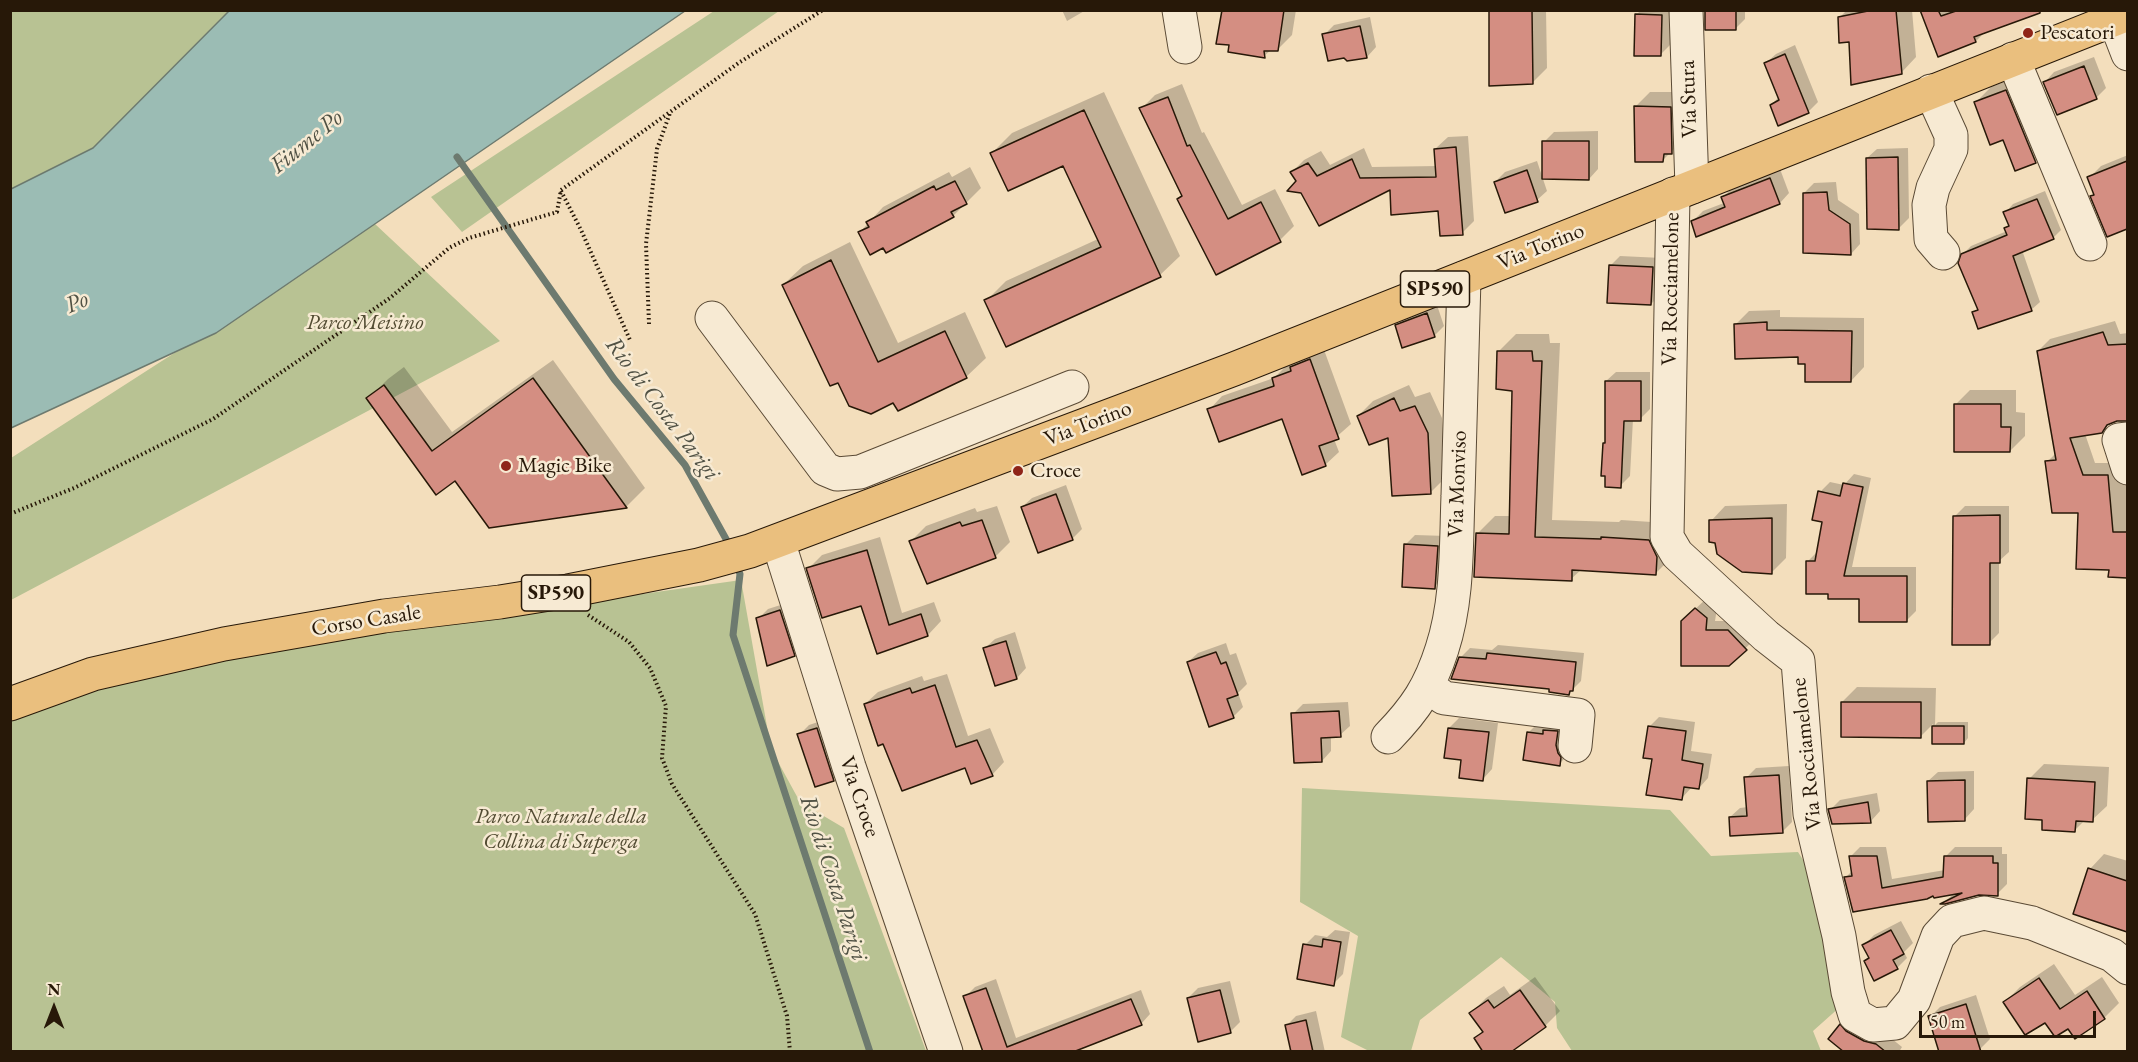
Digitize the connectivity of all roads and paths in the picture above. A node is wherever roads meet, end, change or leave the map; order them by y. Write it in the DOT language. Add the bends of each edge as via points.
graph roads {
  1 [pos="823,10"];
  2 [pos="1179,10"];
  3 [pos="1686,10"];
  4 [pos="2118,15"];
  5 [pos="1185,47"];
  6 [pos="2127,54"];
  7 [pos="2013,60"];
  8 [pos="1931,91"];
  9 [pos="670,112"];
  10 [pos="561,190"];
  11 [pos="1682,190"];
  12 [pos="2090,244"];
  13 [pos="1943,254"];
  14 [pos="1464,278"];
  15 [pos="712,318"];
  16 [pos="650,324"];
  17 [pos="630,340"];
  18 [pos="1072,387"];
  19 [pos="989,421"];
  20 [pos="2127,439"];
  21 [pos="1004,456"];
  22 [pos="2127,468"];
  23 [pos="10,514"];
  24 [pos="751,550"];
  25 [pos="568,591"];
  26 [pos="1428,686"];
  27 [pos="10,704"];
  28 [pos="1388,736"];
  29 [pos="1575,746"];
  30 [pos="2127,968"];
  31 [pos="790,1052"];
  32 [pos="946,1052"];
  1 -- 9 [label="path"];
  2 -- 5 [label="street"];
  3 -- 11 [label="street, Via Stura"];
  4 -- 6 [label="street"];
  4 -- 7 [label="main road, Via Torino / SP590"];
  7 -- 8 [label="main road, Via Torino / SP590"];
  7 -- 12 [label="street"];
  8 -- 11 [label="main road, Via Torino / SP590"];
  8 -- 13 [label="street" via="1951,135 1951,149 1929,205 1931,239"];
  9 -- 10 [label="path"];
  9 -- 16 [label="path" via="657,149 646,244"];
  10 -- 17 [label="path"];
  10 -- 23 [label="path" via="557,212 469,238 449,248 390,298 213,419 74,488"];
  11 -- 14 [label="main road, Via Torino / SP590"];
  11 -- 30 [label="street, Via Rocciamelone" via="1667,537 1677,554 1798,661 1810,814 1855,1015 1873,1025 1895,1023 1914,1000 1938,936 1953,921 1984,913 2032,923 2112,955"];
  14 -- 21 [label="main road, Via Torino / SP590"];
  14 -- 26 [label="street, Via Monviso" via="1452,612"];
  15 -- 19 [label="street" via="786,426 825,469 837,474 860,472"];
  18 -- 19 [label="street"];
  19 -- 21 [label="street"];
  20 -- 22 [label="street" via="2119,440"];
  21 -- 24 [label="main road, Via Torino / SP590"];
  24 -- 25 [label="main road, Corso Casale / SP590"];
  24 -- 32 [label="street, Via Croce" via="849,767"];
  25 -- 27 [label="main road, Corso Casale / SP590" via="384,616 224,644 93,674"];
  25 -- 31 [label="path" via="574,603 629,642 650,668 666,706 662,758 672,784 755,914 787,1016"];
  26 -- 28 [label="street, Via Monviso" via="1411,713"];
  26 -- 29 [label="street" via="1444,698 1578,715"];
}
